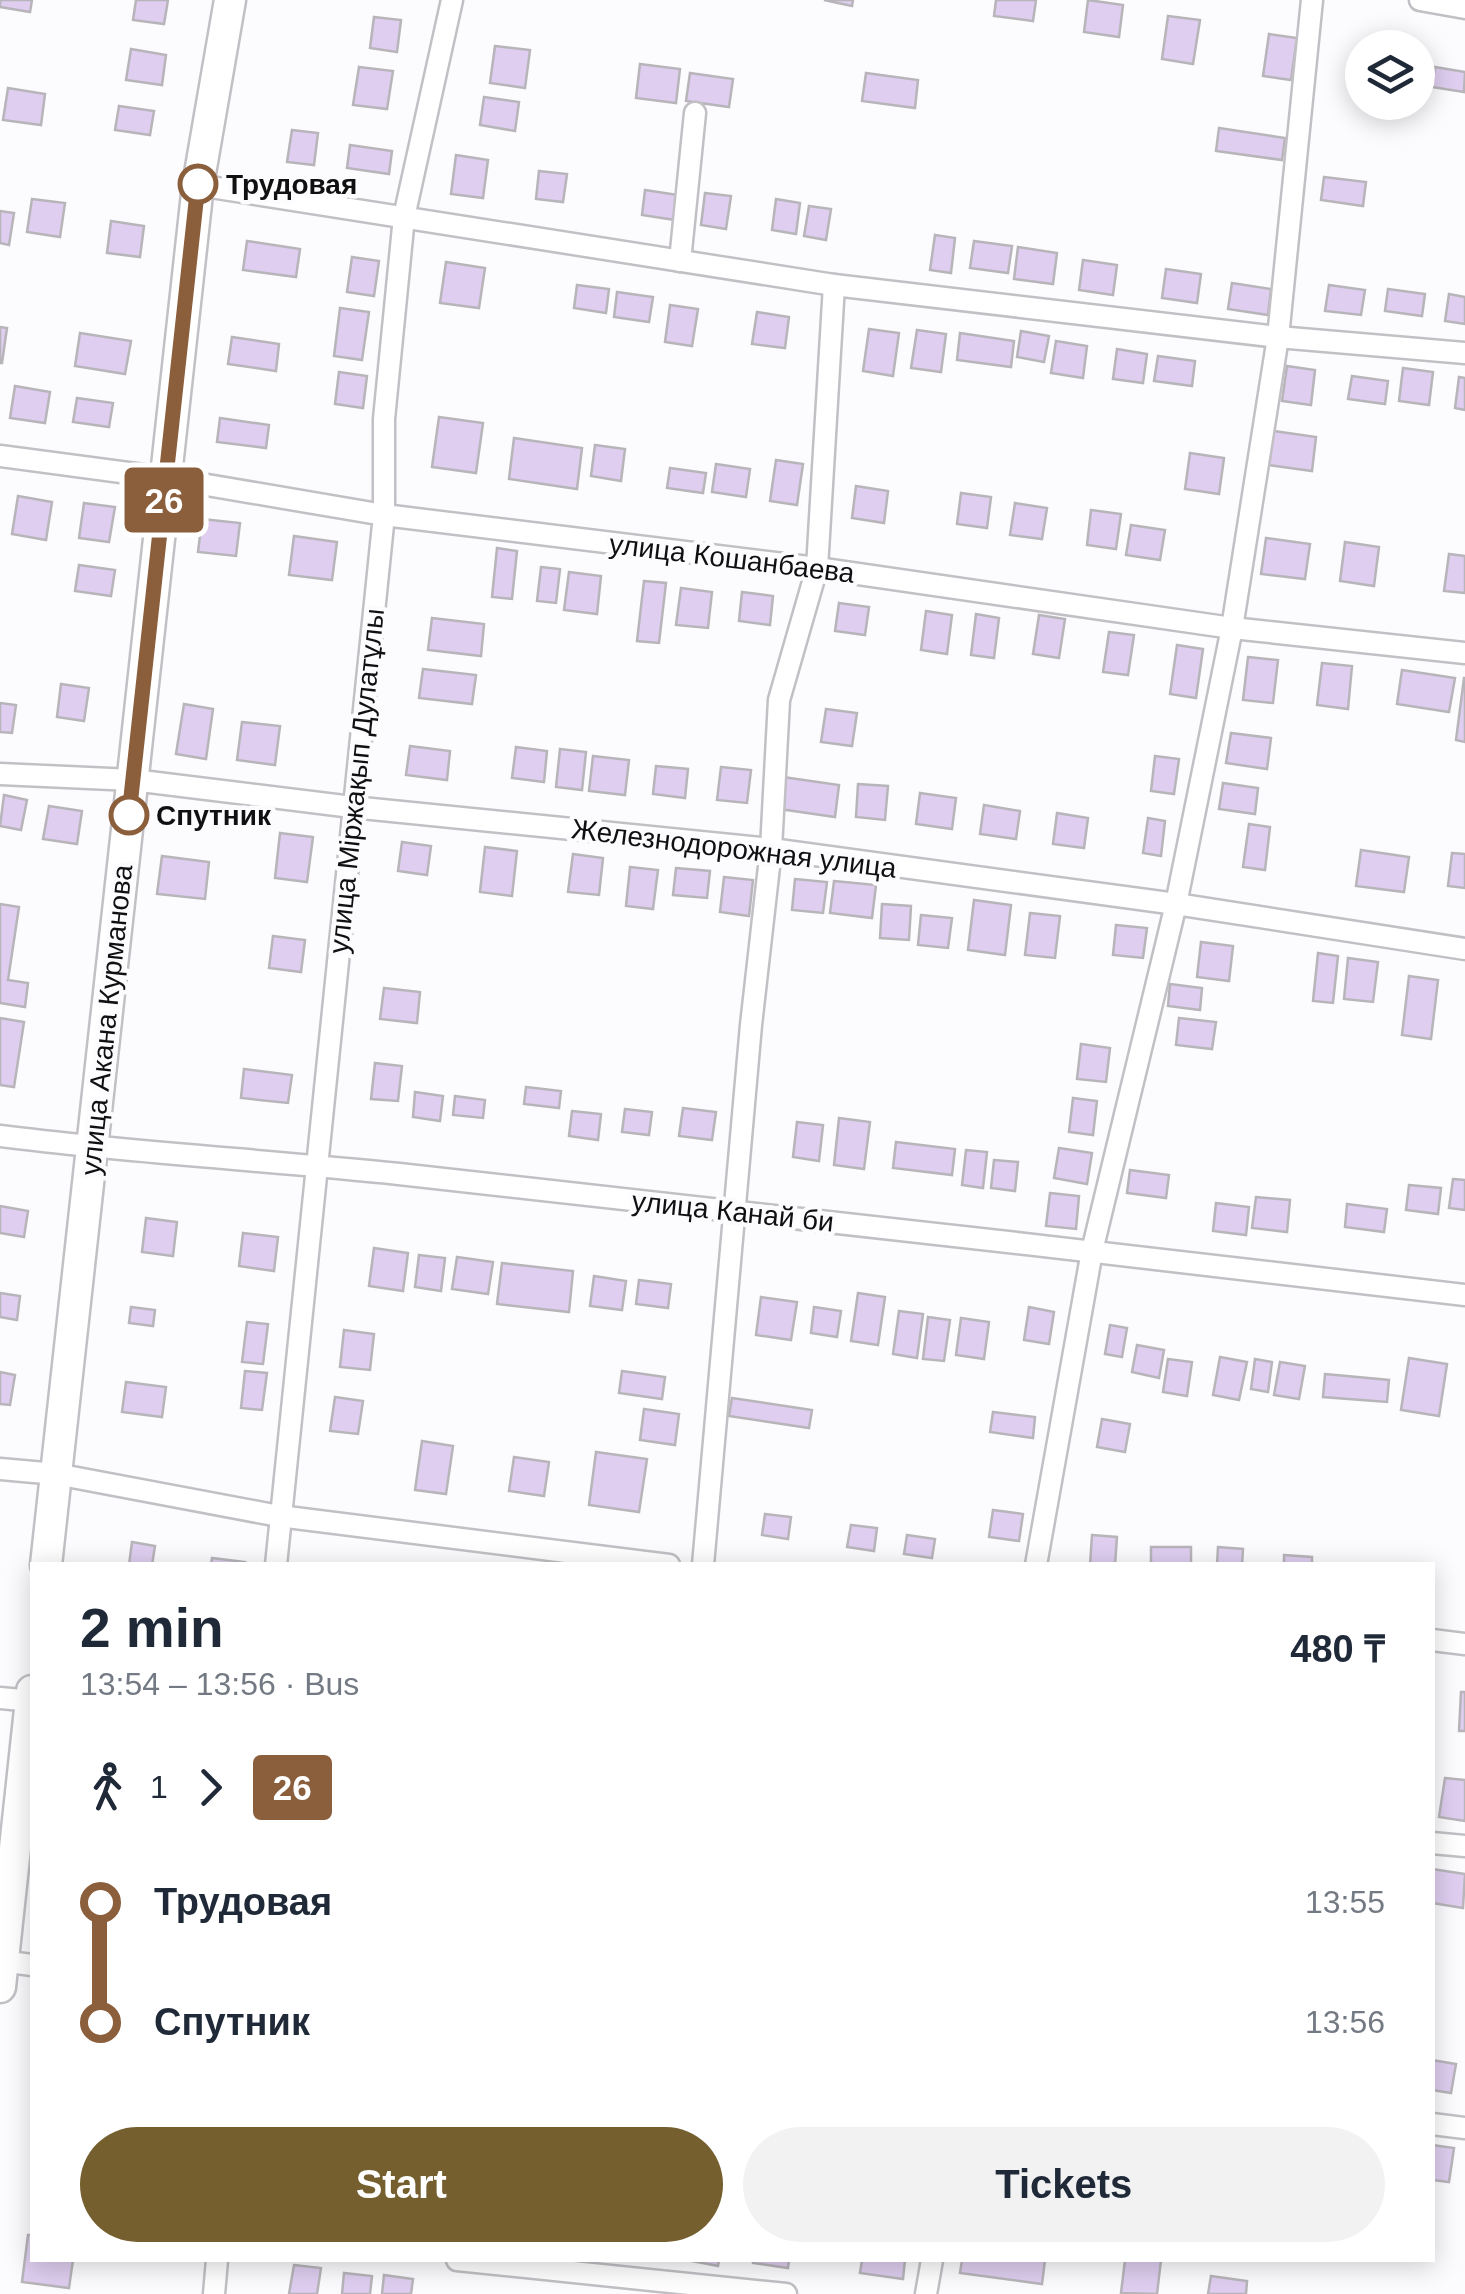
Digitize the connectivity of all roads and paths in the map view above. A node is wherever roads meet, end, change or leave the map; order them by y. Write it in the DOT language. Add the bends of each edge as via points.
graph roads {
  1 [pos="230,0"];
  2 [pos="452,0"];
  3 [pos="1312,0"];
  4 [pos="1420,0"];
  5 [pos="1465,8"];
  6 [pos="695,114"];
  7 [pos="198,184"];
  8 [pos="404,217"];
  9 [pos="680,260"];
  10 [pos="834,285"];
  11 [pos="1278,337"];
  12 [pos="1465,353"];
  13 [pos="0,456"];
  14 [pos="166,478"];
  15 [pos="384,514"];
  16 [pos="817,568"];
  17 [pos="1232,628"];
  18 [pos="1465,653"];
  19 [pos="0,774"];
  20 [pos="133,780"];
  21 [pos="352,807"];
  22 [pos="771,848"];
  23 [pos="1176,904"];
  24 [pos="1465,949"];
  25 [pos="0,1136"];
  26 [pos="92,1148"];
  27 [pos="318,1166"];
  28 [pos="735,1210"];
  29 [pos="1092,1251"];
  30 [pos="1465,1296"];
  31 [pos="0,1470"];
  32 [pos="56,1474"];
  33 [pos="279,1516"];
  34 [pos="46,1562"];
  35 [pos="276,1562"];
  36 [pos="645,1562"];
  37 [pos="703,1562"];
  38 [pos="1037,1562"];
  39 [pos="1435,1640"];
  40 [pos="1465,1644"];
  41 [pos="0,1698"];
  42 [pos="30,1700"];
  43 [pos="30,1723"];
  44 [pos="1435,1843"];
  45 [pos="1465,1846"];
  46 [pos="9,1968"];
  47 [pos="1435,2124"];
  48 [pos="1465,2128"];
  49 [pos="217,2262"];
  50 [pos="504,2262"];
  51 [pos="932,2262"];
  52 [pos="575,2265"];
  53 [pos="214,2294"];
  54 [pos="786,2294"];
  55 [pos="926,2294"];
  1 -- 7 [label="main road, улица Акана Курманова"];
  2 -- 8 [label="street, улица Міржақып Дулатұлы"];
  3 -- 11 [label="street"];
  4 -- 5 [label="street"];
  6 -- 9 [label="street"];
  7 -- 8 [label="street"];
  7 -- 14 [label="main road, улица Акана Курманова"];
  8 -- 9 [label="street"];
  8 -- 15 [label="street, улица Міржақып Дулатұлы" via="384,419"];
  9 -- 10 [label="street"];
  10 -- 11 [label="street"];
  10 -- 16 [label="street"];
  11 -- 12 [label="street"];
  11 -- 17 [label="street"];
  13 -- 14 [label="street, улица Кошанбаева"];
  14 -- 15 [label="street, улица Кошанбаева"];
  14 -- 20 [label="main road, улица Акана Курманова"];
  15 -- 16 [label="street, улица Кошанбаева"];
  15 -- 21 [label="street, улица Міржақып Дулатұлы"];
  16 -- 17 [label="street, улица Кошанбаева"];
  16 -- 22 [label="street" via="779,700"];
  17 -- 18 [label="street, улица Кошанбаева"];
  17 -- 23 [label="street"];
  19 -- 20 [label="street, Железнодорожная улица"];
  20 -- 21 [label="street, Железнодорожная улица"];
  20 -- 26 [label="main road, улица Акана Курманова"];
  21 -- 22 [label="street, Железнодорожная улица"];
  21 -- 27 [label="street, улица Міржақып Дулатұлы"];
  22 -- 23 [label="street, Железнодорожная улица"];
  22 -- 28 [label="street"];
  23 -- 24 [label="street, Железнодорожная улица"];
  23 -- 29 [label="street"];
  25 -- 26 [label="street, улица Канай би"];
  26 -- 27 [label="street, улица Канай би"];
  26 -- 32 [label="main road, улица Акана Курманова"];
  27 -- 28 [label="street, улица Канай би"];
  27 -- 33 [label="street, улица Міржақып Дулатұлы"];
  28 -- 29 [label="street, улица Канай би"];
  28 -- 37 [label="street"];
  29 -- 30 [label="street, улица Канай би"];
  29 -- 38 [label="street"];
  31 -- 32 [label="street"];
  32 -- 33 [label="street"];
  32 -- 34 [label="main road, улица Акана Курманова"];
  33 -- 35 [label="street, улица Міржақып Дулатұлы"];
  33 -- 36 [label="street"];
  39 -- 40 [label="street"];
  41 -- 42 [label="street"];
  43 -- 46 [label="main road"];
  44 -- 45 [label="street"];
  47 -- 48 [label="street"];
  49 -- 53 [label="street"];
  50 -- 52 [label="street"];
  51 -- 55 [label="street"];
  52 -- 54 [label="street"];
}
